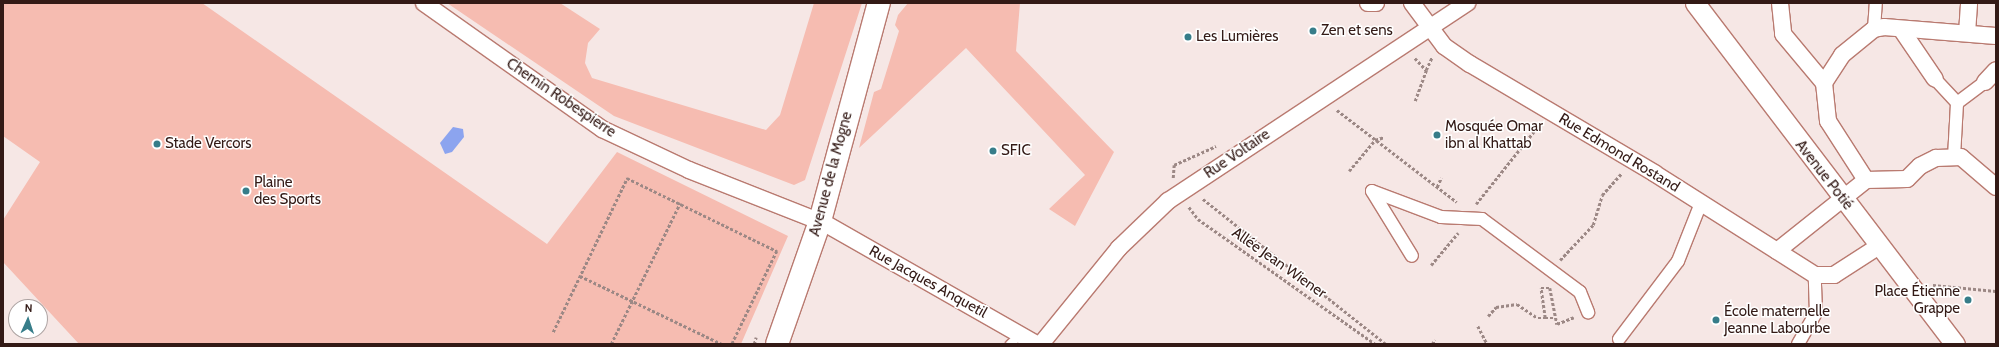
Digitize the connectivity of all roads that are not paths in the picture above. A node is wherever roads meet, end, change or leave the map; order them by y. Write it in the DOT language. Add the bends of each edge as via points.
graph roads {
  1 [pos="424,3"];
  2 [pos="879,3"];
  3 [pos="1368,3"];
  4 [pos="1376,3"];
  5 [pos="1412,3"];
  6 [pos="1467,3"];
  7 [pos="1695,3"];
  8 [pos="1780,3"];
  9 [pos="1876,3"];
  10 [pos="1969,3"];
  11 [pos="1427,26"];
  12 [pos="1901,29"];
  13 [pos="1874,30"];
  14 [pos="1967,33"];
  15 [pos="1996,36"];
  16 [pos="1996,70"];
  17 [pos="1935,79"];
  18 [pos="1985,82"];
  19 [pos="1824,83"];
  20 [pos="1958,103"];
  21 [pos="1954,157"];
  22 [pos="1866,180"];
  23 [pos="1996,187"];
  24 [pos="1843,199"];
  25 [pos="1701,203"];
  26 [pos="820,222"];
  27 [pos="1879,246"];
  28 [pos="1777,251"];
  29 [pos="1412,256"];
  30 [pos="1815,275"];
  31 [pos="1588,312"];
  32 [pos="1620,338"];
  33 [pos="1015,339"];
  34 [pos="777,344"];
  35 [pos="1036,344"];
  36 [pos="1041,344"];
  37 [pos="1798,344"];
  38 [pos="1955,344"];
  1 -- 26 [label="street, Chemin Robespierre" via="602,129 689,170"];
  2 -- 26 [label="main road, Avenue de la Mogne"];
  3 -- 4 [label="street"];
  5 -- 11 [label="street, Rue Edmond Rostand"];
  6 -- 11 [label="street, Rue Voltaire"];
  7 -- 24 [label="street, Avenue Potié"];
  8 -- 19 [label="street" via="1783,34"];
  9 -- 13 [label="street"];
  10 -- 14 [label="street"];
  11 -- 25 [label="street, Rue Edmond Rostand" via="1444,46"];
  11 -- 36 [label="street, Rue Voltaire" via="1321,97 1182,198 1119,248"];
  12 -- 13 [label="street"];
  12 -- 14 [label="street"];
  12 -- 17 [label="street"];
  13 -- 19 [label="street" via="1842,55"];
  14 -- 15 [label="street"];
  16 -- 18 [label="street"];
  17 -- 20 [label="street"];
  18 -- 20 [label="street"];
  19 -- 22 [label="street" via="1828,121"];
  20 -- 21 [label="street"];
  21 -- 22 [label="street" via="1936,158 1920,166 1907,179"];
  21 -- 23 [label="street" via="1972,164"];
  22 -- 24 [label="street"];
  24 -- 27 [label="street, Avenue Potié"];
  24 -- 28 [label="street"];
  25 -- 28 [label="street, Rue Edmond Rostand"];
  25 -- 32 [label="street" via="1678,261"];
  26 -- 33 [label="street, Rue Jacques Anquetil"];
  26 -- 34 [label="main road, Avenue de la Mogne"];
  27 -- 30 [label="street" via="1834,275"];
  27 -- 38 [label="street, Avenue Potié"];
  28 -- 30 [label="street, Rue Edmond Rostand"];
  29 -- 31 [label="street" via="1372,191 1442,217 1467,215 1482,219 1580,292"];
  30 -- 37 [label="street" via="1816,313"];
  33 -- 35 [label="street, Rue Jacques Anquetil"];
}
